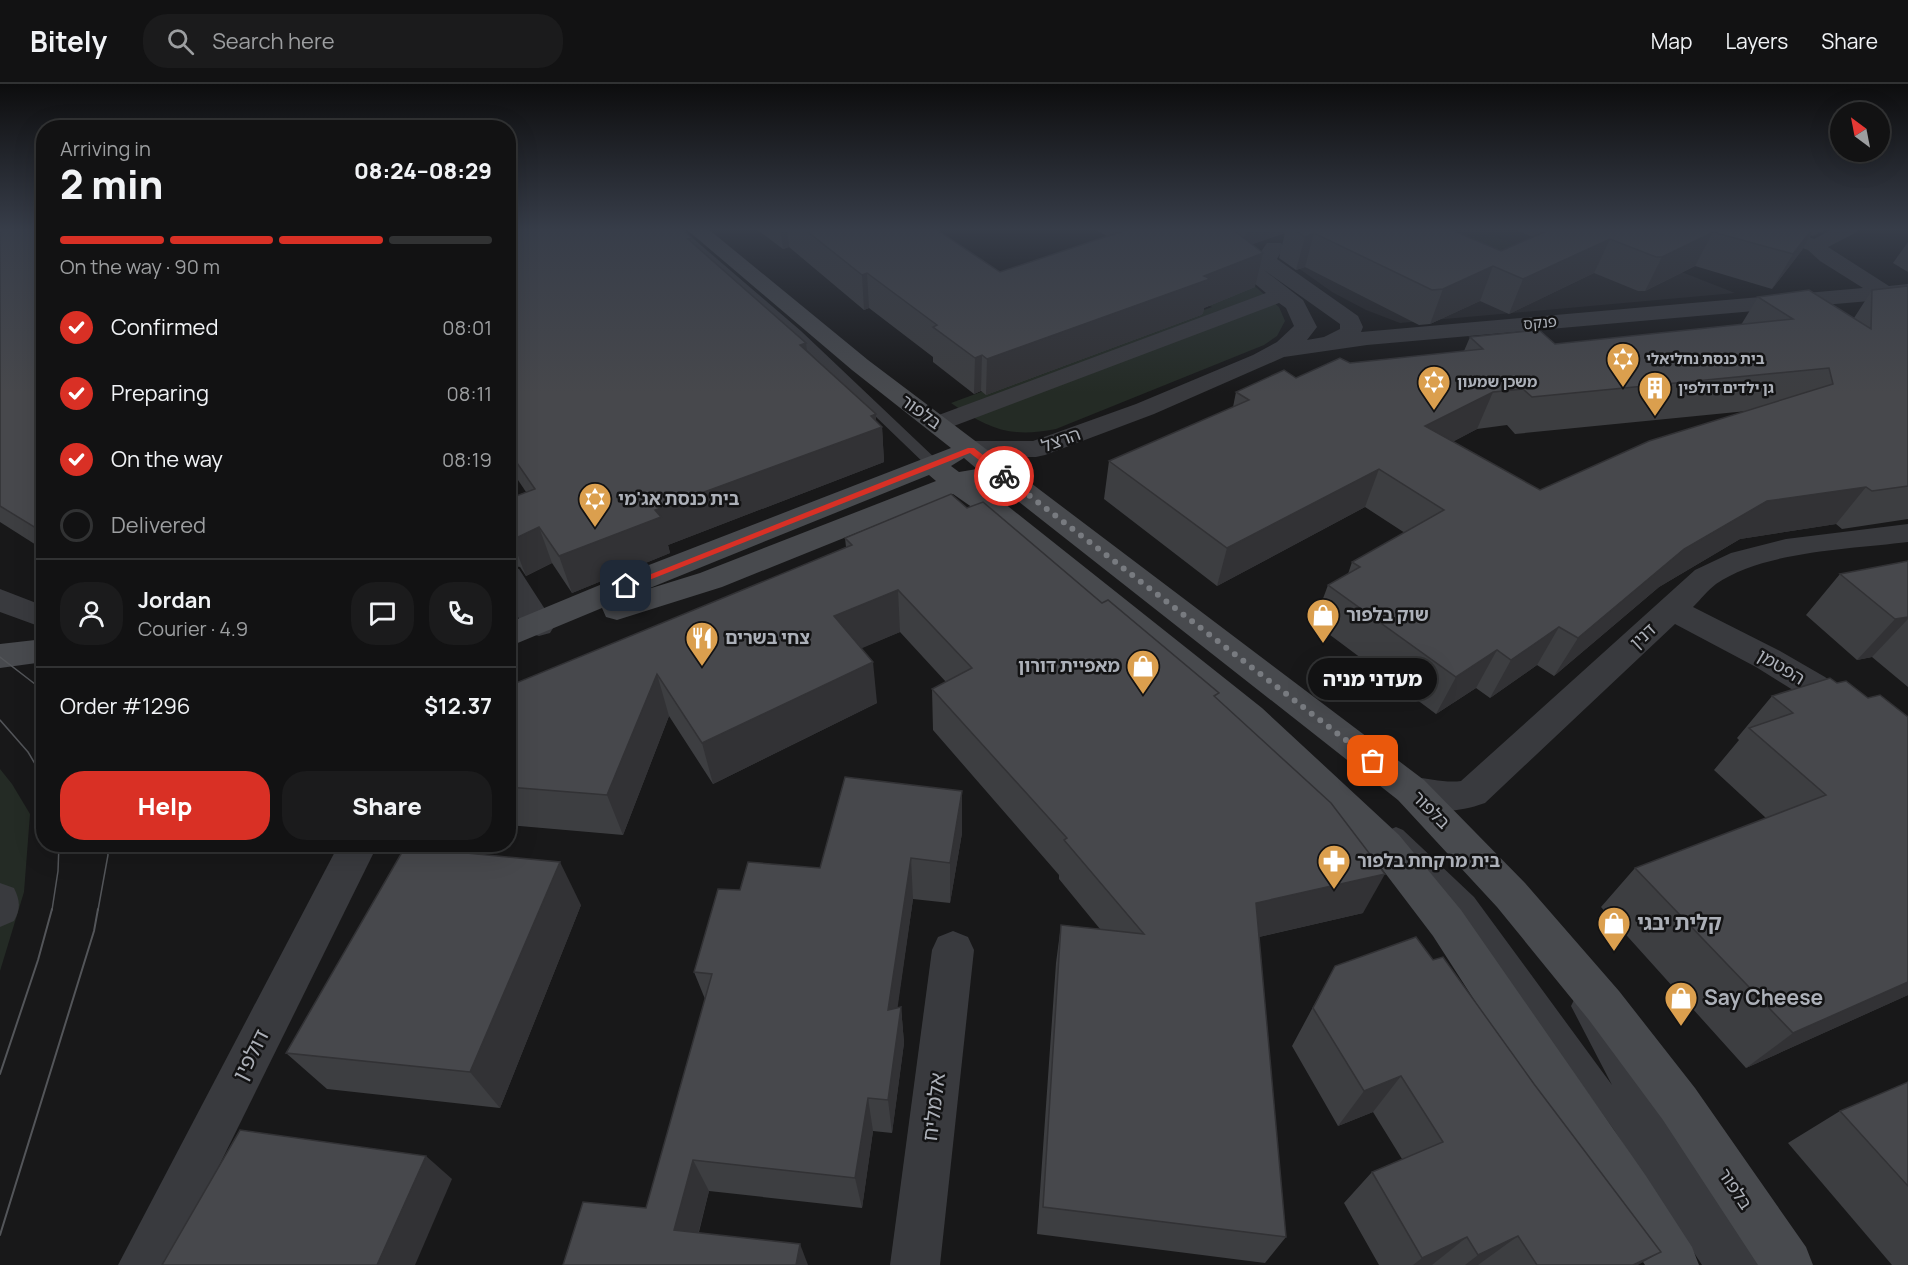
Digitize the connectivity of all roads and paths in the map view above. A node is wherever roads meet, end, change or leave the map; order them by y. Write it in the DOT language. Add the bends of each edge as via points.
graph roads {
  1 [pos="738,283"];
  2 [pos="761,283"];
  3 [pos="1268,283"];
  4 [pos="1297,283"];
  5 [pos="1869,283"];
  6 [pos="1908,291"];
  7 [pos="1885,293"];
  8 [pos="1282,294"];
  9 [pos="1908,307"];
  10 [pos="1331,343"];
  11 [pos="1279,351"];
  12 [pos="937,424"];
  13 [pos="983,459"];
  14 [pos="933,464"];
  15 [pos="955,483"];
  16 [pos="893,508"];
  17 [pos="999,513"];
  18 [pos="1908,533"];
  19 [pos="516,589"];
  20 [pos="0,600"];
  21 [pos="1672,609"];
  22 [pos="36,615"];
  23 [pos="539,625"];
  24 [pos="36,633"];
  25 [pos="516,633"];
  26 [pos="0,635"];
  27 [pos="36,651"];
  28 [pos="0,656"];
  29 [pos="1908,762"];
  30 [pos="1323,786"];
  31 [pos="1411,790"];
  32 [pos="355,852"];
  33 [pos="0,900"];
  34 [pos="0,909"];
  35 [pos="1556,948"];
  36 [pos="953,950"];
  37 [pos="143,1265"];
  38 [pos="915,1265"];
  39 [pos="1674,1265"];
  40 [pos="1718,1265"];
  41 [pos="1748,1265"];
  42 [pos="1788,1265"];
  1 -- 14 [label="lane, בלפור"];
  2 -- 12 [label="street, בלפור"];
  3 -- 8 [label="street"];
  4 -- 10 [label="street" via="1350,321 1349,333"];
  5 -- 7 [label="street"];
  6 -- 7 [label="street, פנקס"];
  7 -- 9 [label="street"];
  7 -- 10 [label="street, פנקס"];
  8 -- 11 [label="street" via="1300,310 1306,327"];
  8 -- 12 [label="street"];
  10 -- 11 [label="street, פנקס"];
  11 -- 13 [label="street, הרצל" via="1145,409 1050,460"];
  12 -- 13 [label="street, בלפור"];
  13 -- 14 [label="street, הרצל"];
  13 -- 15 [label="street, הרצל"];
  13 -- 31 [label="street, בלפור"];
  14 -- 15 [label="street, בלפור"];
  14 -- 23 [label="street, הרצל" via="647,577"];
  15 -- 16 [label="street, הרצל"];
  15 -- 17 [label="street, בלפור"];
  16 -- 17 [label="street" via="935,503"];
  16 -- 23 [label="street, הרצל" via="711,580 592,615"];
  17 -- 30 [label="street, בלפור" via="1250,717"];
  18 -- 21 [label="street, דנין" via="1786,548 1741,560 1706,577"];
  19 -- 23 [label="street"];
  20 -- 22 [label="street"];
  21 -- 29 [label="street, הפטמן" via="1813,686"];
  21 -- 31 [label="street, דנין" via="1472,793 1454,798 1433,797"];
  23 -- 25 [label="street, הרצל"];
  24 -- 26 [label="street"];
  27 -- 28 [label="street"];
  30 -- 39 [label="street, בלפור" via="1386,846 1447,923"];
  30 -- 40 [label="lane" via="1378,819 1466,904 1623,1121"];
  31 -- 35 [label="street, בלפור"];
  32 -- 37 [label="street, דולפין"];
  33 -- 34 [label="street"];
  35 -- 41 [label="lane" via="1619,1074"];
  35 -- 42 [label="street, בלפור" via="1665,1084"];
  36 -- 38 [label="street, אלמליח"];
}
